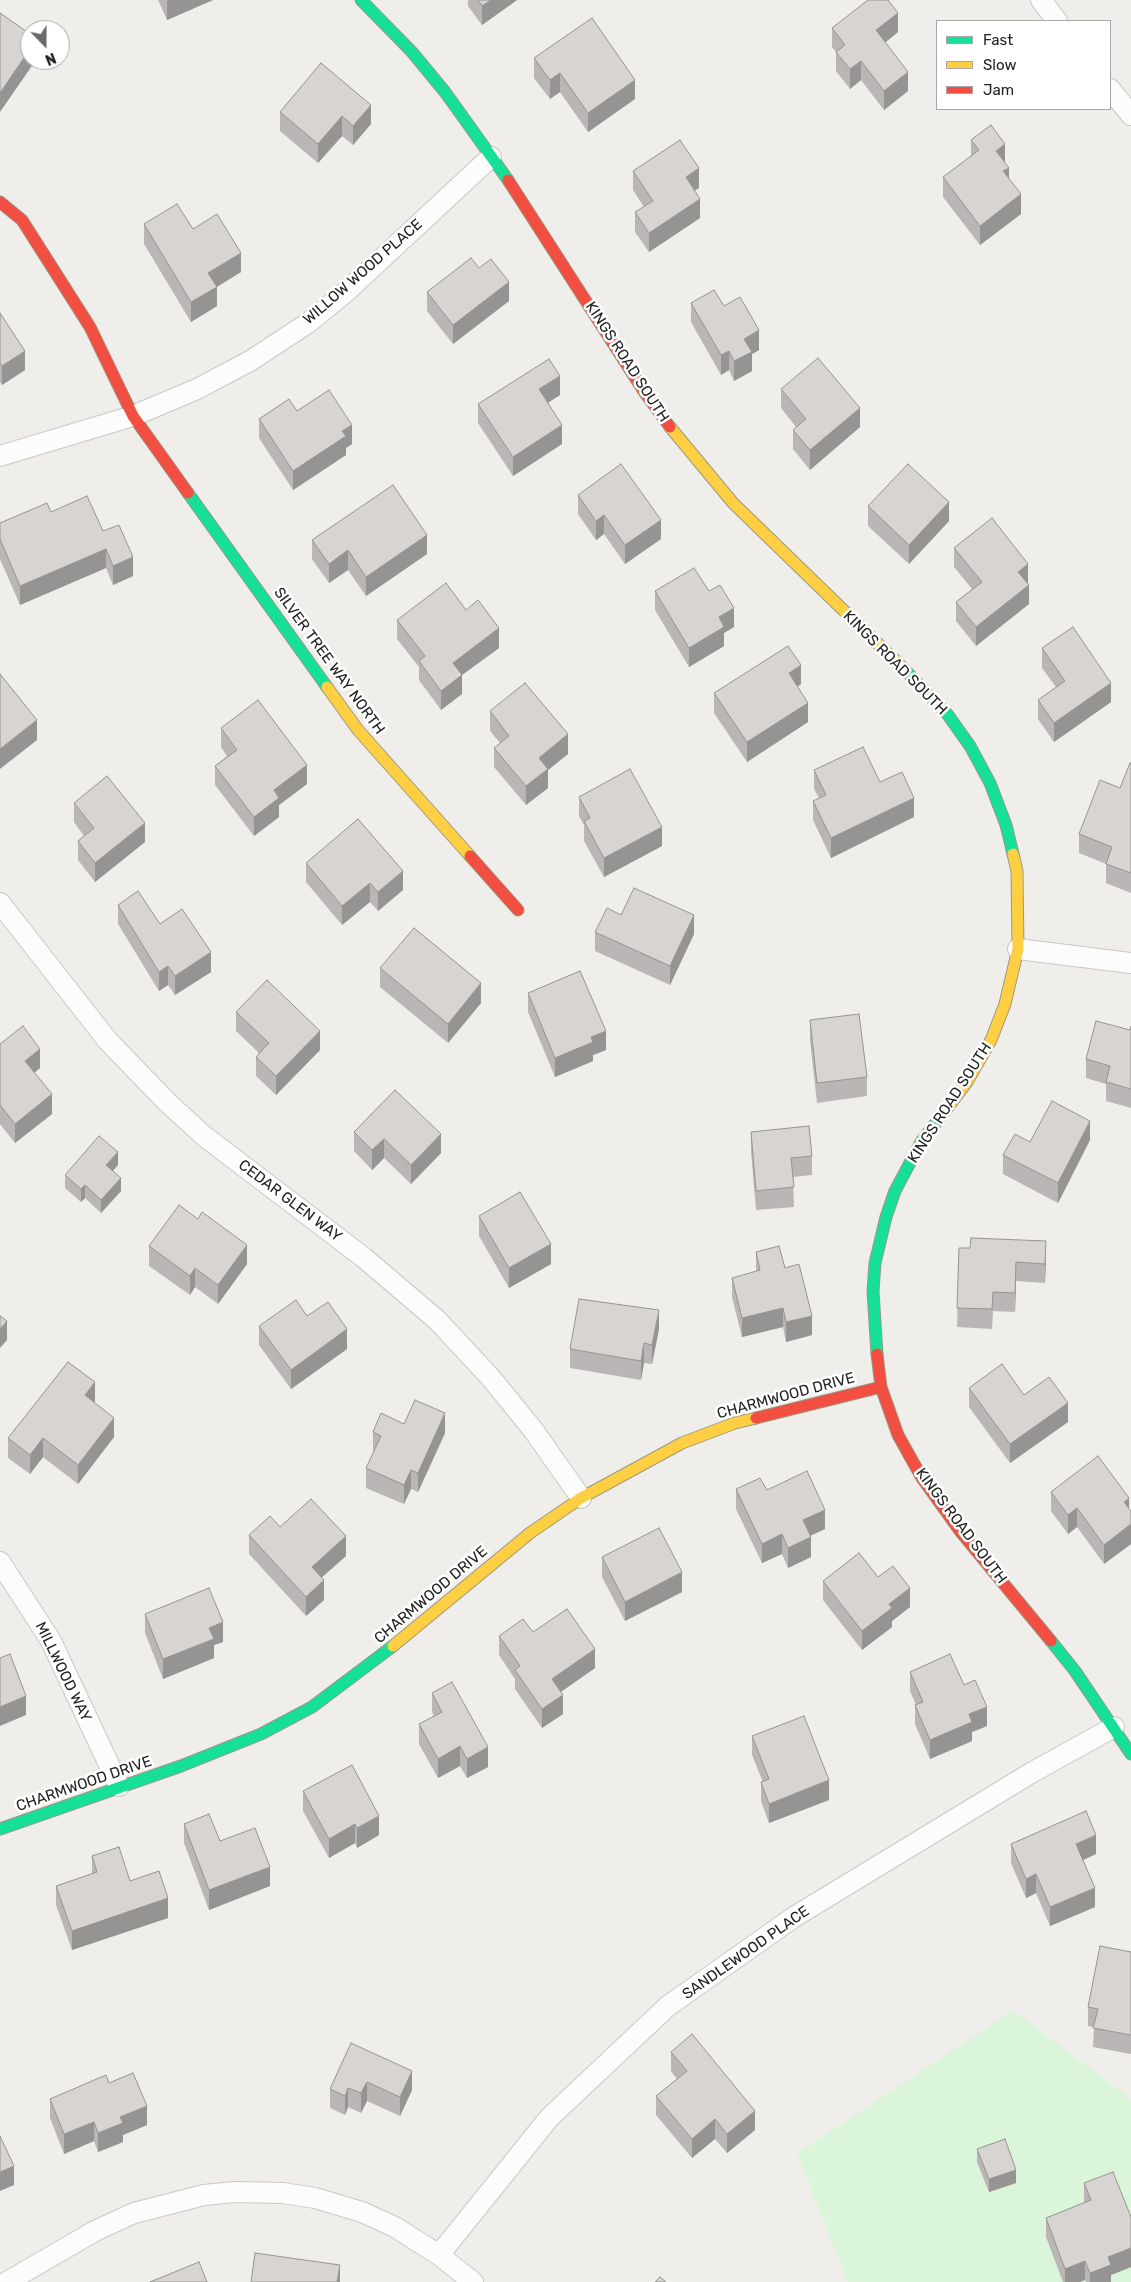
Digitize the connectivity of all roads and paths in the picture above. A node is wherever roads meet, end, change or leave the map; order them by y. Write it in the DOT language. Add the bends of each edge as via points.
graph roads {
  1 [pos="361,0"];
  2 [pos="1041,0"];
  3 [pos="1056,20"];
  4 [pos="1111,90"];
  5 [pos="1131,115"];
  6 [pos="492,157"];
  7 [pos="0,202"];
  8 [pos="133,416"];
  9 [pos="0,456"];
  10 [pos="0,903"];
  11 [pos="518,910"];
  12 [pos="1018,949"];
  13 [pos="1131,963"];
  14 [pos="881,1387"];
  15 [pos="581,1498"];
  16 [pos="0,1562"];
  17 [pos="1114,1727"];
  18 [pos="1131,1754"];
  19 [pos="119,1786"];
  20 [pos="0,1829"];
  21 [pos="439,2254"];
  22 [pos="7,2282"];
  23 [pos="473,2282"];
  1 -- 6 [label="street, KINGS ROAD SOUTH" via="412,52"];
  2 -- 3 [label="street"];
  4 -- 5 [label="street"];
  6 -- 8 [label="street, WILLOW WOOD PLACE" via="308,323 250,361 197,389"];
  6 -- 12 [label="street, KINGS ROAD SOUTH" via="524,201 645,393 688,451 733,503 918,682 970,746 990,783 1008,834 1016,870"];
  7 -- 8 [label="street, SILVER TREE WAY NORTH" via="22,220 90,327"];
  8 -- 9 [label="street, WILLOW WOOD PLACE"];
  8 -- 11 [label="street, SILVER TREE WAY NORTH" via="358,730"];
  10 -- 15 [label="street, CEDAR GLEN WAY" via="108,1041 167,1102 204,1136 363,1257 437,1320 534,1431"];
  12 -- 13 [label="street"];
  12 -- 14 [label="street, KINGS ROAD SOUTH" via="1005,1004 992,1040 967,1082 921,1142 895,1191 886,1217 873,1291"];
  14 -- 15 [label="street, CHARMWOOD DRIVE" via="735,1423 691,1439"];
  14 -- 17 [label="street, KINGS ROAD SOUTH" via="898,1435 922,1478 960,1531 1075,1671"];
  15 -- 19 [label="street, CHARMWOOD DRIVE" via="530,1533 375,1661 312,1707 261,1734 181,1766"];
  16 -- 19 [label="street, MILLWOOD WAY" via="51,1641"];
  17 -- 18 [label="street, KINGS ROAD SOUTH"];
  17 -- 21 [label="street, SANDLEWOOD PLACE" via="1031,1773 794,1918 668,2006 549,2118"];
  19 -- 20 [label="street, CHARMWOOD DRIVE"];
  21 -- 22 [label="street" via="396,2227 362,2212 315,2198 235,2192 204,2195 134,2213 95,2231"];
  21 -- 23 [label="street"];
}
